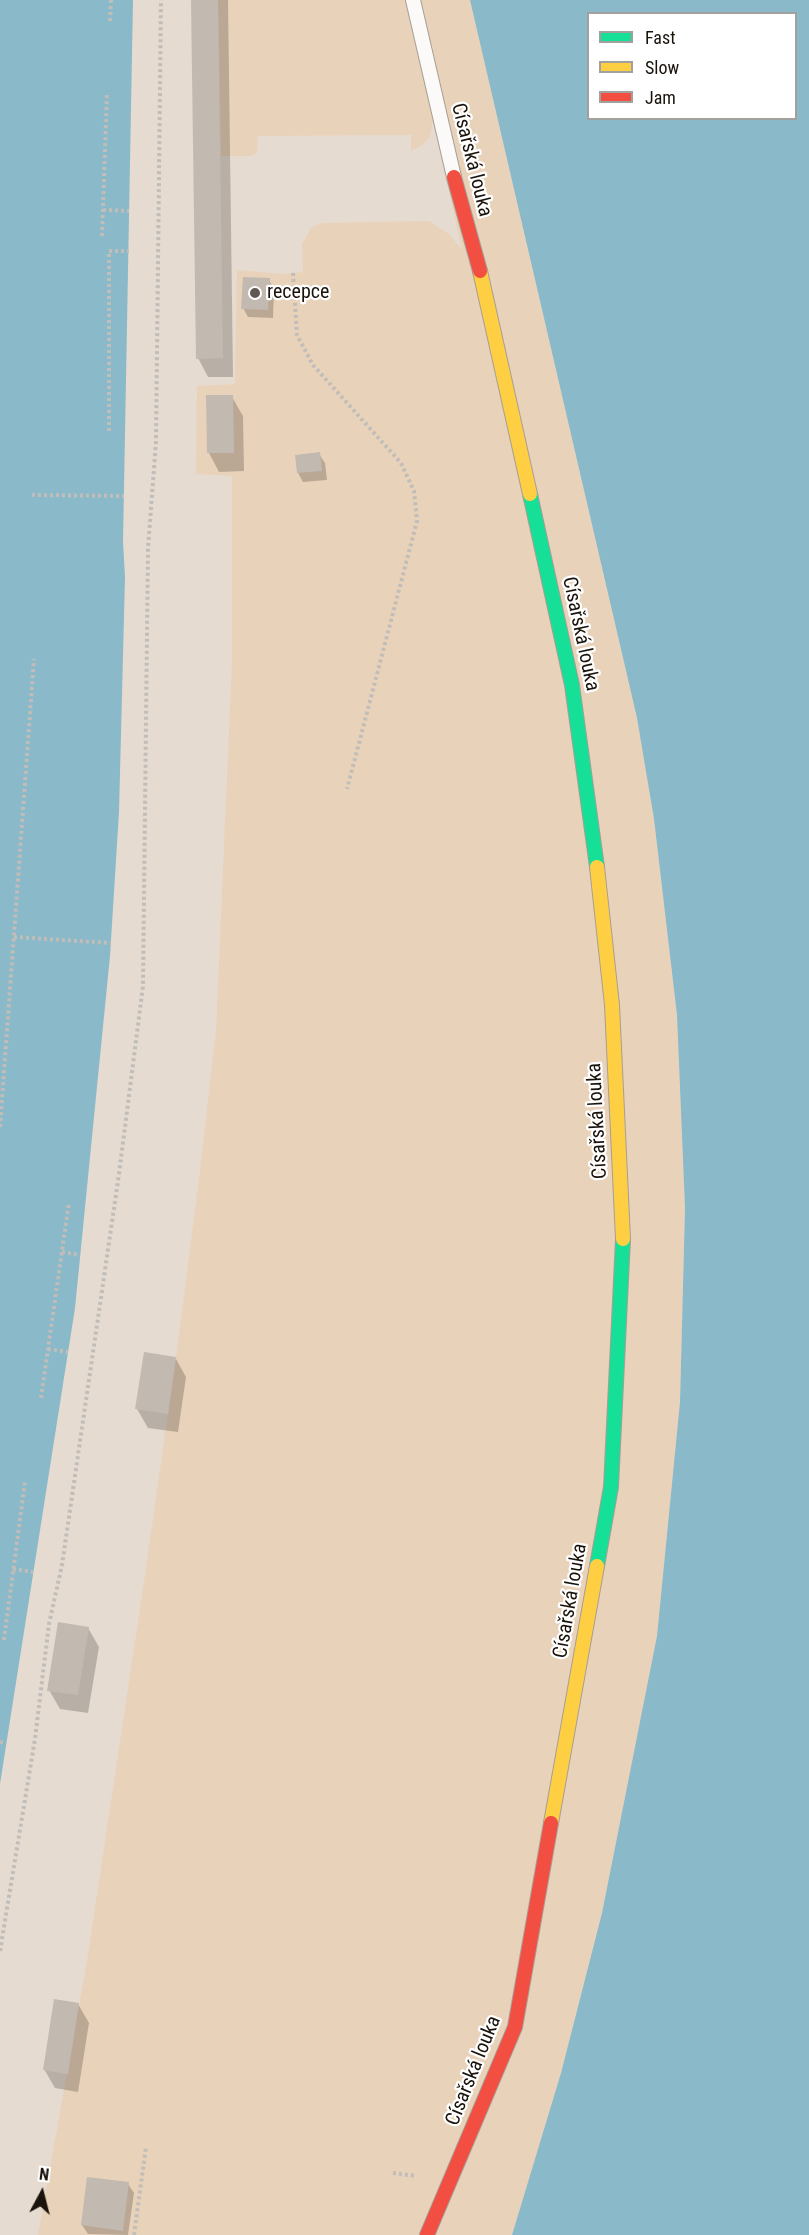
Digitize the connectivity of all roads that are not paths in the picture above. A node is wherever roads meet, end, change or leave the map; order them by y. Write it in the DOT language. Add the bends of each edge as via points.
graph roads {
  1 [pos="413,0"];
  2 [pos="454,177"];
  3 [pos="427,2235"];
  1 -- 2 [label="lane, Císařská louka"];
  2 -- 3 [label="street, Císařská louka" via="477,258 572,685 612,1005 623,1233 611,1487 515,2027"];
}
